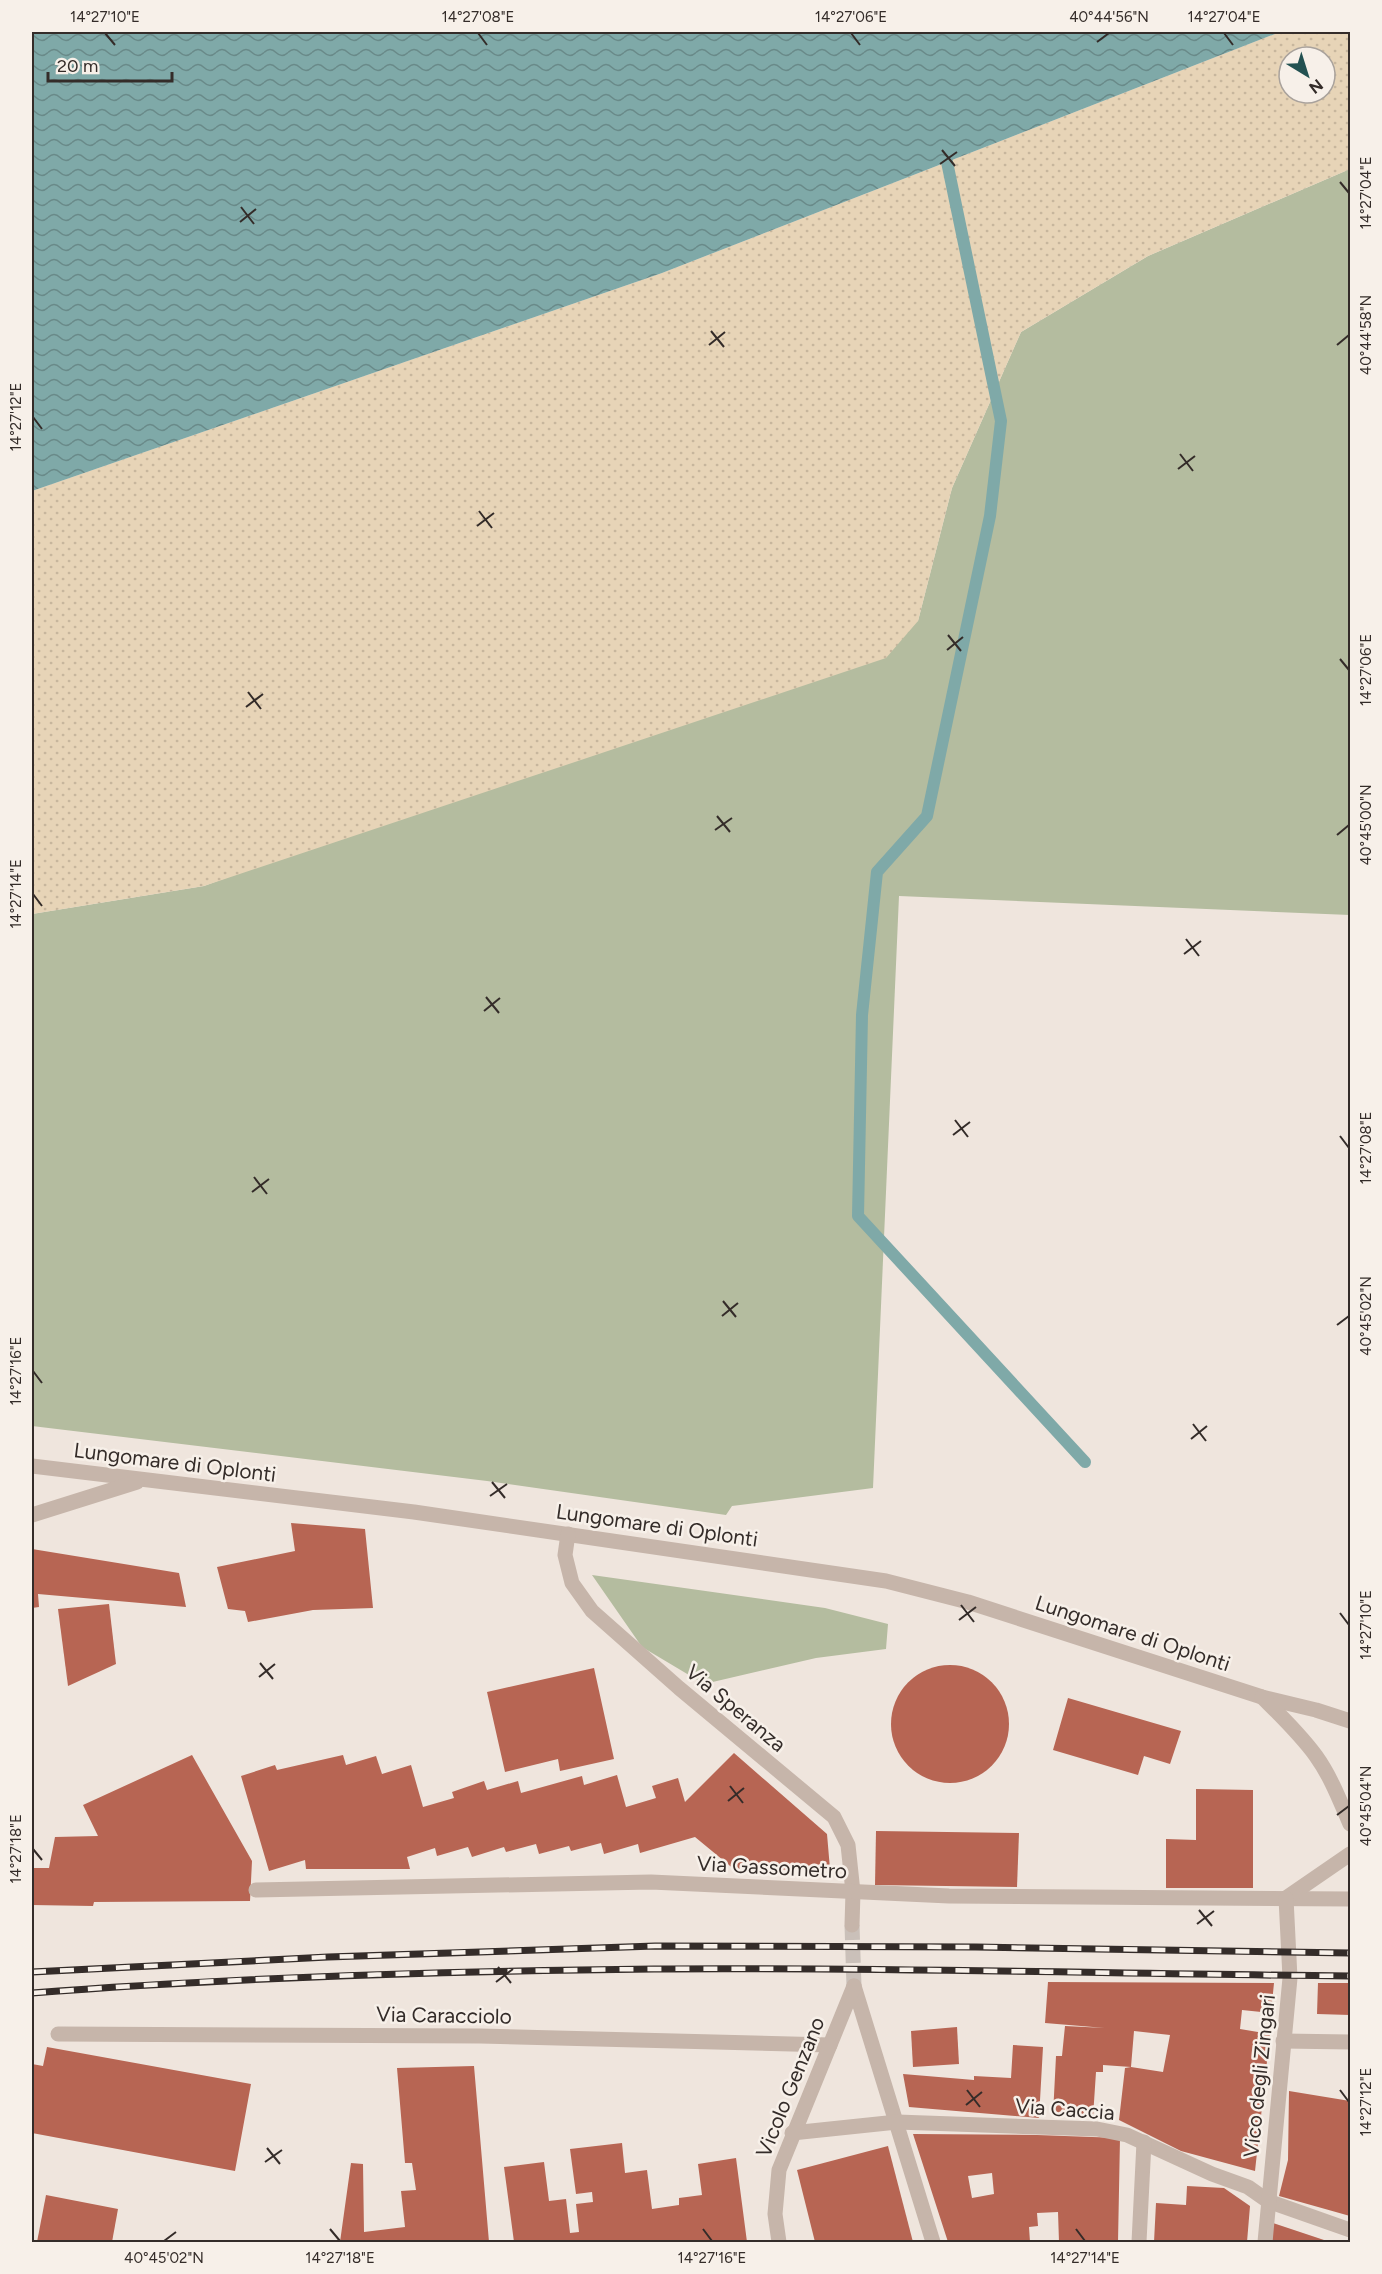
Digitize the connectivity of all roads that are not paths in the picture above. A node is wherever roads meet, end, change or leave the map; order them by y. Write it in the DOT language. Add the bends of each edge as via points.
graph roads {
  1 [pos="32,1466"];
  2 [pos="143,1480"];
  3 [pos="32,1515"];
  4 [pos="568,1534"];
  5 [pos="1262,1697"];
  6 [pos="1350,1721"];
  7 [pos="1350,1824"];
  8 [pos="1350,1854"];
  9 [pos="256,1890"];
  10 [pos="853,1892"];
  11 [pos="1350,1899"];
  12 [pos="1286,1906"];
  13 [pos="852,1925"];
  14 [pos="58,2034"];
  15 [pos="1283,2041"];
  16 [pos="1350,2042"];
  17 [pos="830,2045"];
  18 [pos="897,2122"];
  19 [pos="792,2133"];
  20 [pos="1144,2142"];
  21 [pos="1268,2201"];
  22 [pos="1350,2230"];
  23 [pos="779,2242"];
  24 [pos="933,2242"];
  25 [pos="1139,2242"];
  26 [pos="1265,2242"];
  1 -- 2 [label="street, Lungomare di Oplonti"];
  2 -- 3 [label="street"];
  2 -- 4 [label="street, Lungomare di Oplonti"];
  4 -- 5 [label="street, Lungomare di Oplonti" via="886,1581 968,1602"];
  4 -- 10 [label="street, Via Speranza" via="565,1555 572,1582 592,1611 834,1817 848,1845"];
  5 -- 6 [label="street, Lungomare di Oplonti"];
  5 -- 7 [label="street, Lungomare di Oplonti" via="1317,1757"];
  8 -- 12 [label="street"];
  9 -- 10 [label="street, Via Gassometro" via="651,1882"];
  10 -- 12 [label="street, Via Gassometro"];
  10 -- 13 [label="street, Via Speranza"];
  11 -- 12 [label="street, Via Gassometro"];
  12 -- 15 [label="street, Vico degli Zingari" via="1290,1978"];
  14 -- 17 [label="street, Via Caracciolo" via="480,2036"];
  15 -- 16 [label="street"];
  15 -- 21 [label="street, Vico degli Zingari"];
  17 -- 18 [label="street, Vicolo Genzano" via="854,1986"];
  17 -- 19 [label="street, Vicolo Genzano"];
  18 -- 19 [label="street, Via Caccia"];
  18 -- 20 [label="street, Via Caccia" via="1097,2129 1127,2134"];
  18 -- 24 [label="street"];
  19 -- 23 [label="street, Vicolo Genzano" via="779,2170"];
  20 -- 21 [label="street, Via Caccia" via="1212,2175 1248,2187"];
  20 -- 25 [label="street"];
  21 -- 22 [label="street, Via Caccia"];
  21 -- 26 [label="street, Vico degli Zingari"];
}
